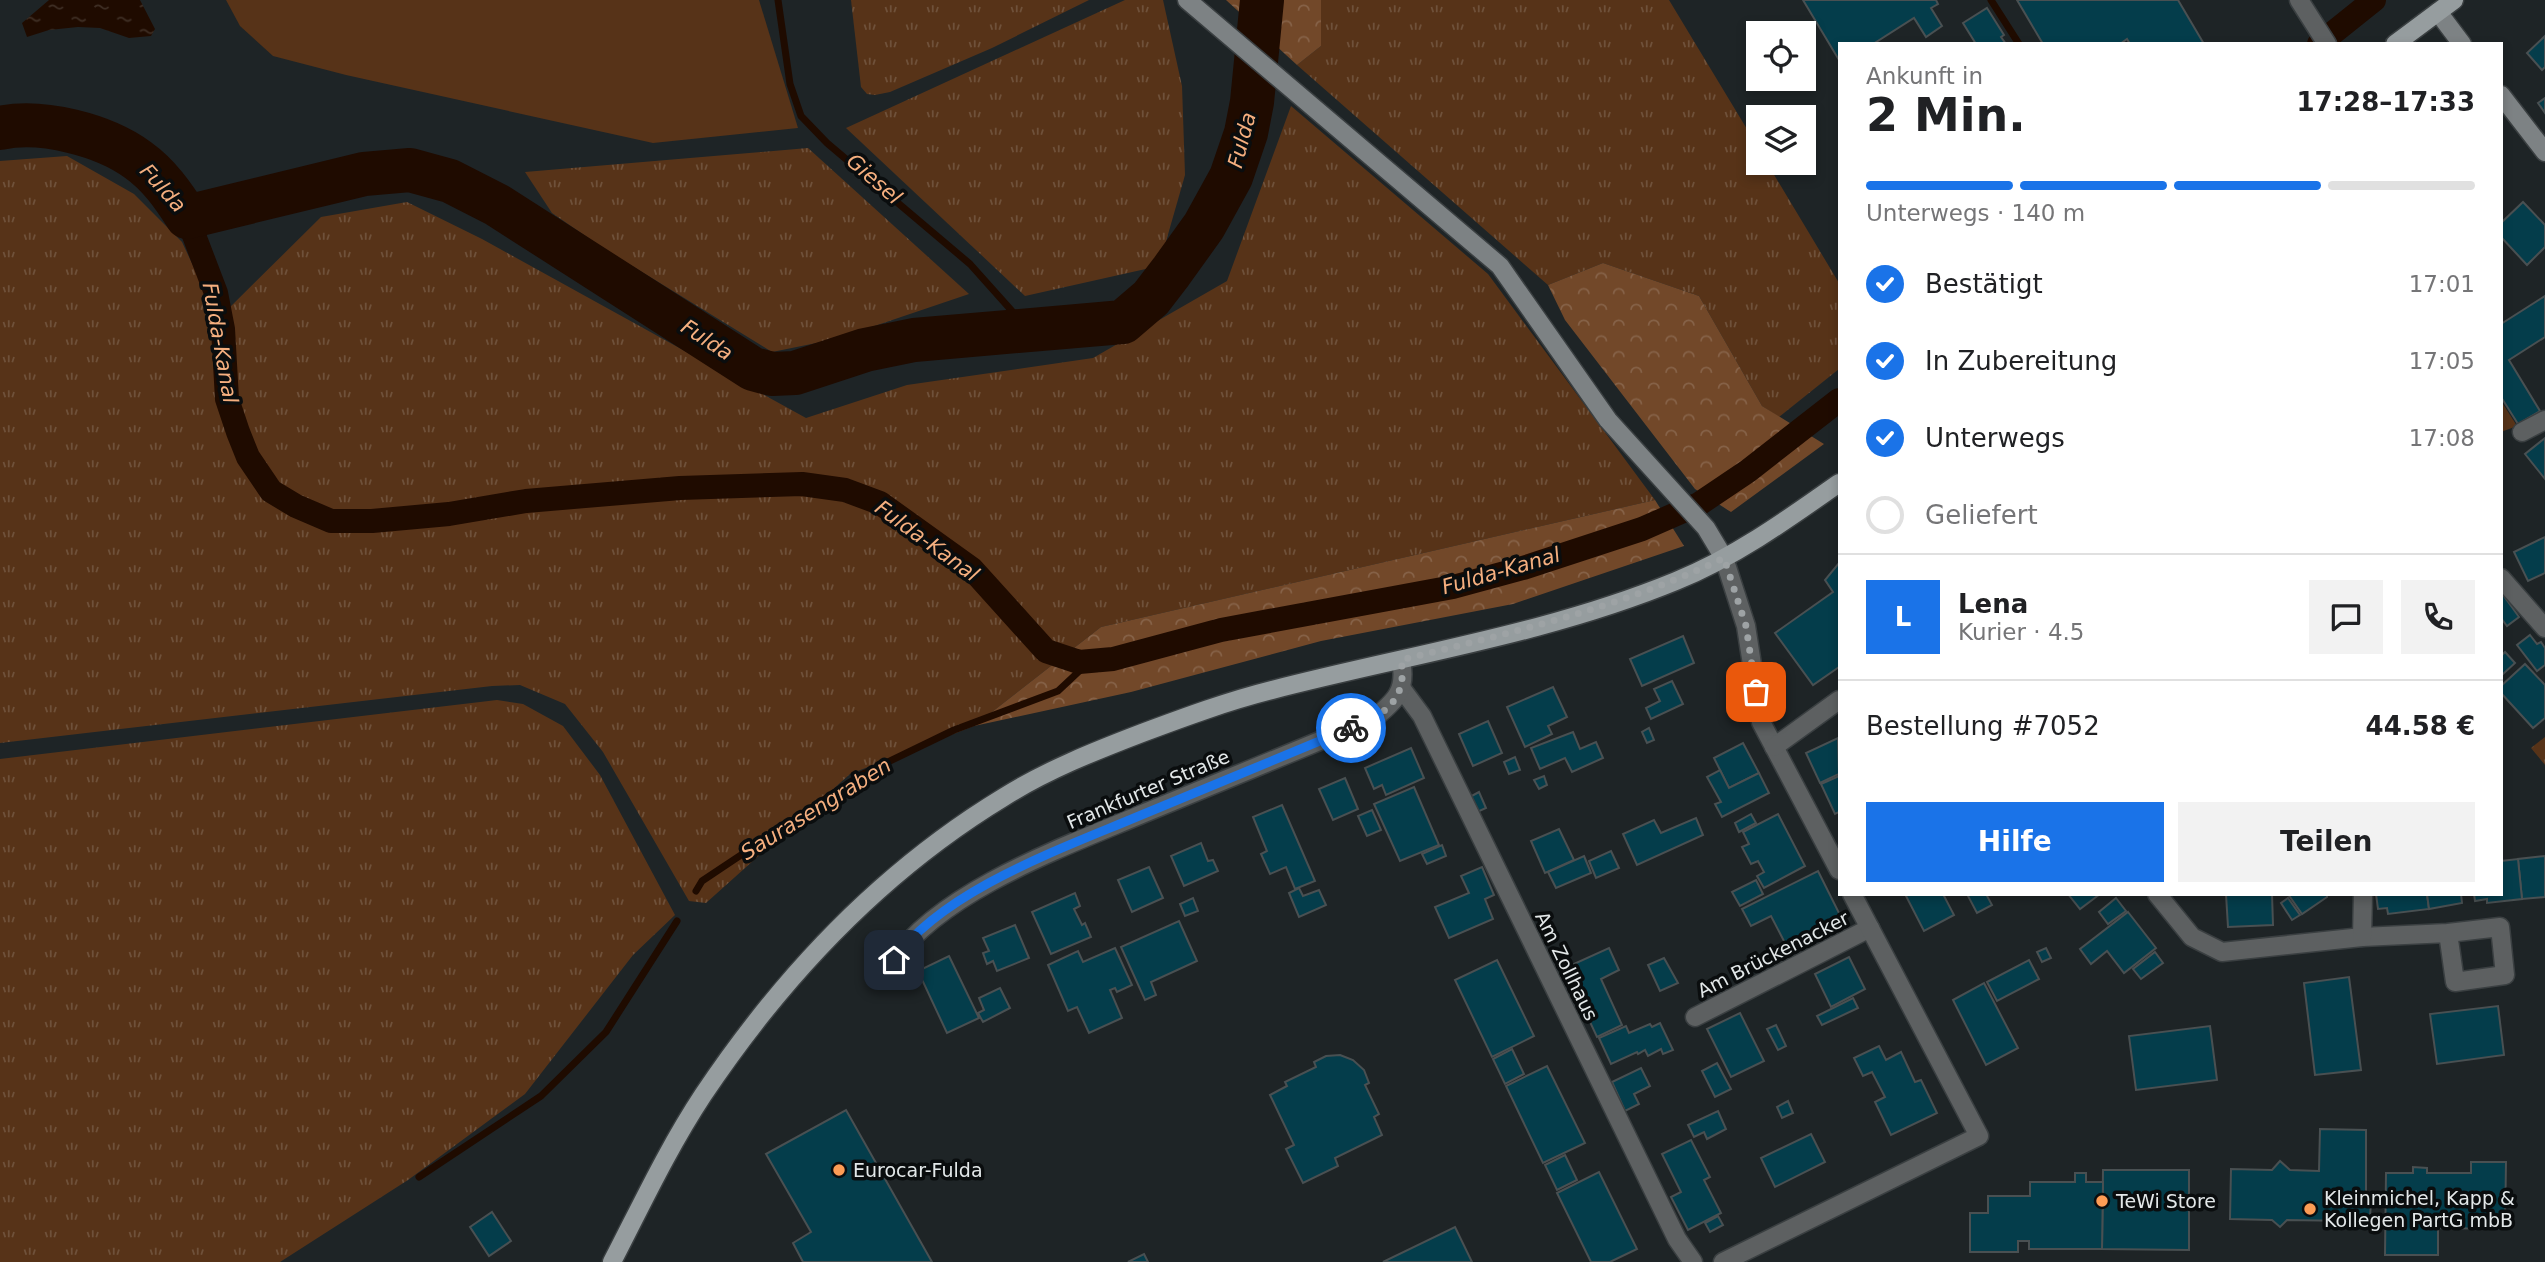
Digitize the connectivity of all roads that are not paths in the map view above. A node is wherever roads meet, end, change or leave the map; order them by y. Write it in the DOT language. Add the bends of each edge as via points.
graph roads {
  1 [pos="2299,0"];
  2 [pos="2454,0"];
  3 [pos="1192,4"];
  4 [pos="2438,12"];
  5 [pos="2326,42"];
  6 [pos="2398,42"];
  7 [pos="2460,42"];
  8 [pos="2503,98"];
  9 [pos="2545,152"];
  10 [pos="2545,420"];
  11 [pos="2522,432"];
  12 [pos="1838,484"];
  13 [pos="1724,558"];
  14 [pos="2503,580"];
  15 [pos="2545,628"];
  16 [pos="1401,660"];
  17 [pos="1402,690"];
  18 [pos="1838,701"];
  19 [pos="1774,747"];
  20 [pos="1838,868"];
  21 [pos="1853,896"];
  22 [pos="2159,896"];
  23 [pos="2363,896"];
  24 [pos="1870,928"];
  25 [pos="2448,933"];
  26 [pos="2362,937"];
  27 [pos="894,960"];
  28 [pos="1695,1017"];
  29 [pos="612,1262"];
  30 [pos="1692,1262"];
  31 [pos="1723,1262"];
  1 -- 5 [label="street"];
  2 -- 4 [label="main road"];
  3 -- 13 [label="street" via="1500,266 1608,420 1706,528"];
  4 -- 6 [label="main road"];
  4 -- 7 [label="street"];
  8 -- 9 [label="street"];
  10 -- 11 [label="street"];
  12 -- 13 [label="main road"];
  13 -- 16 [label="main road" via="1628,599"];
  13 -- 19 [label="street" via="1746,626 1761,722"];
  14 -- 15 [label="street"];
  16 -- 17 [label="street"];
  16 -- 29 [label="main road" via="1269,691 1087,754 974,816 911,863 848,918 749,1029 660,1168"];
  17 -- 27 [label="street, Frankfurter Straße" via="1373,719 1058,850 982,887 921,928"];
  17 -- 30 [label="street, Am Zollhaus" via="1422,716 1677,1240"];
  18 -- 19 [label="street"];
  19 -- 20 [label="street"];
  21 -- 24 [label="street"];
  22 -- 26 [label="street" via="2192,937 2222,952"];
  23 -- 26 [label="street"];
  24 -- 28 [label="street, Am Brückenacker"];
  24 -- 31 [label="street" via="1979,1136"];
  25 -- 26 [label="street"];
}
